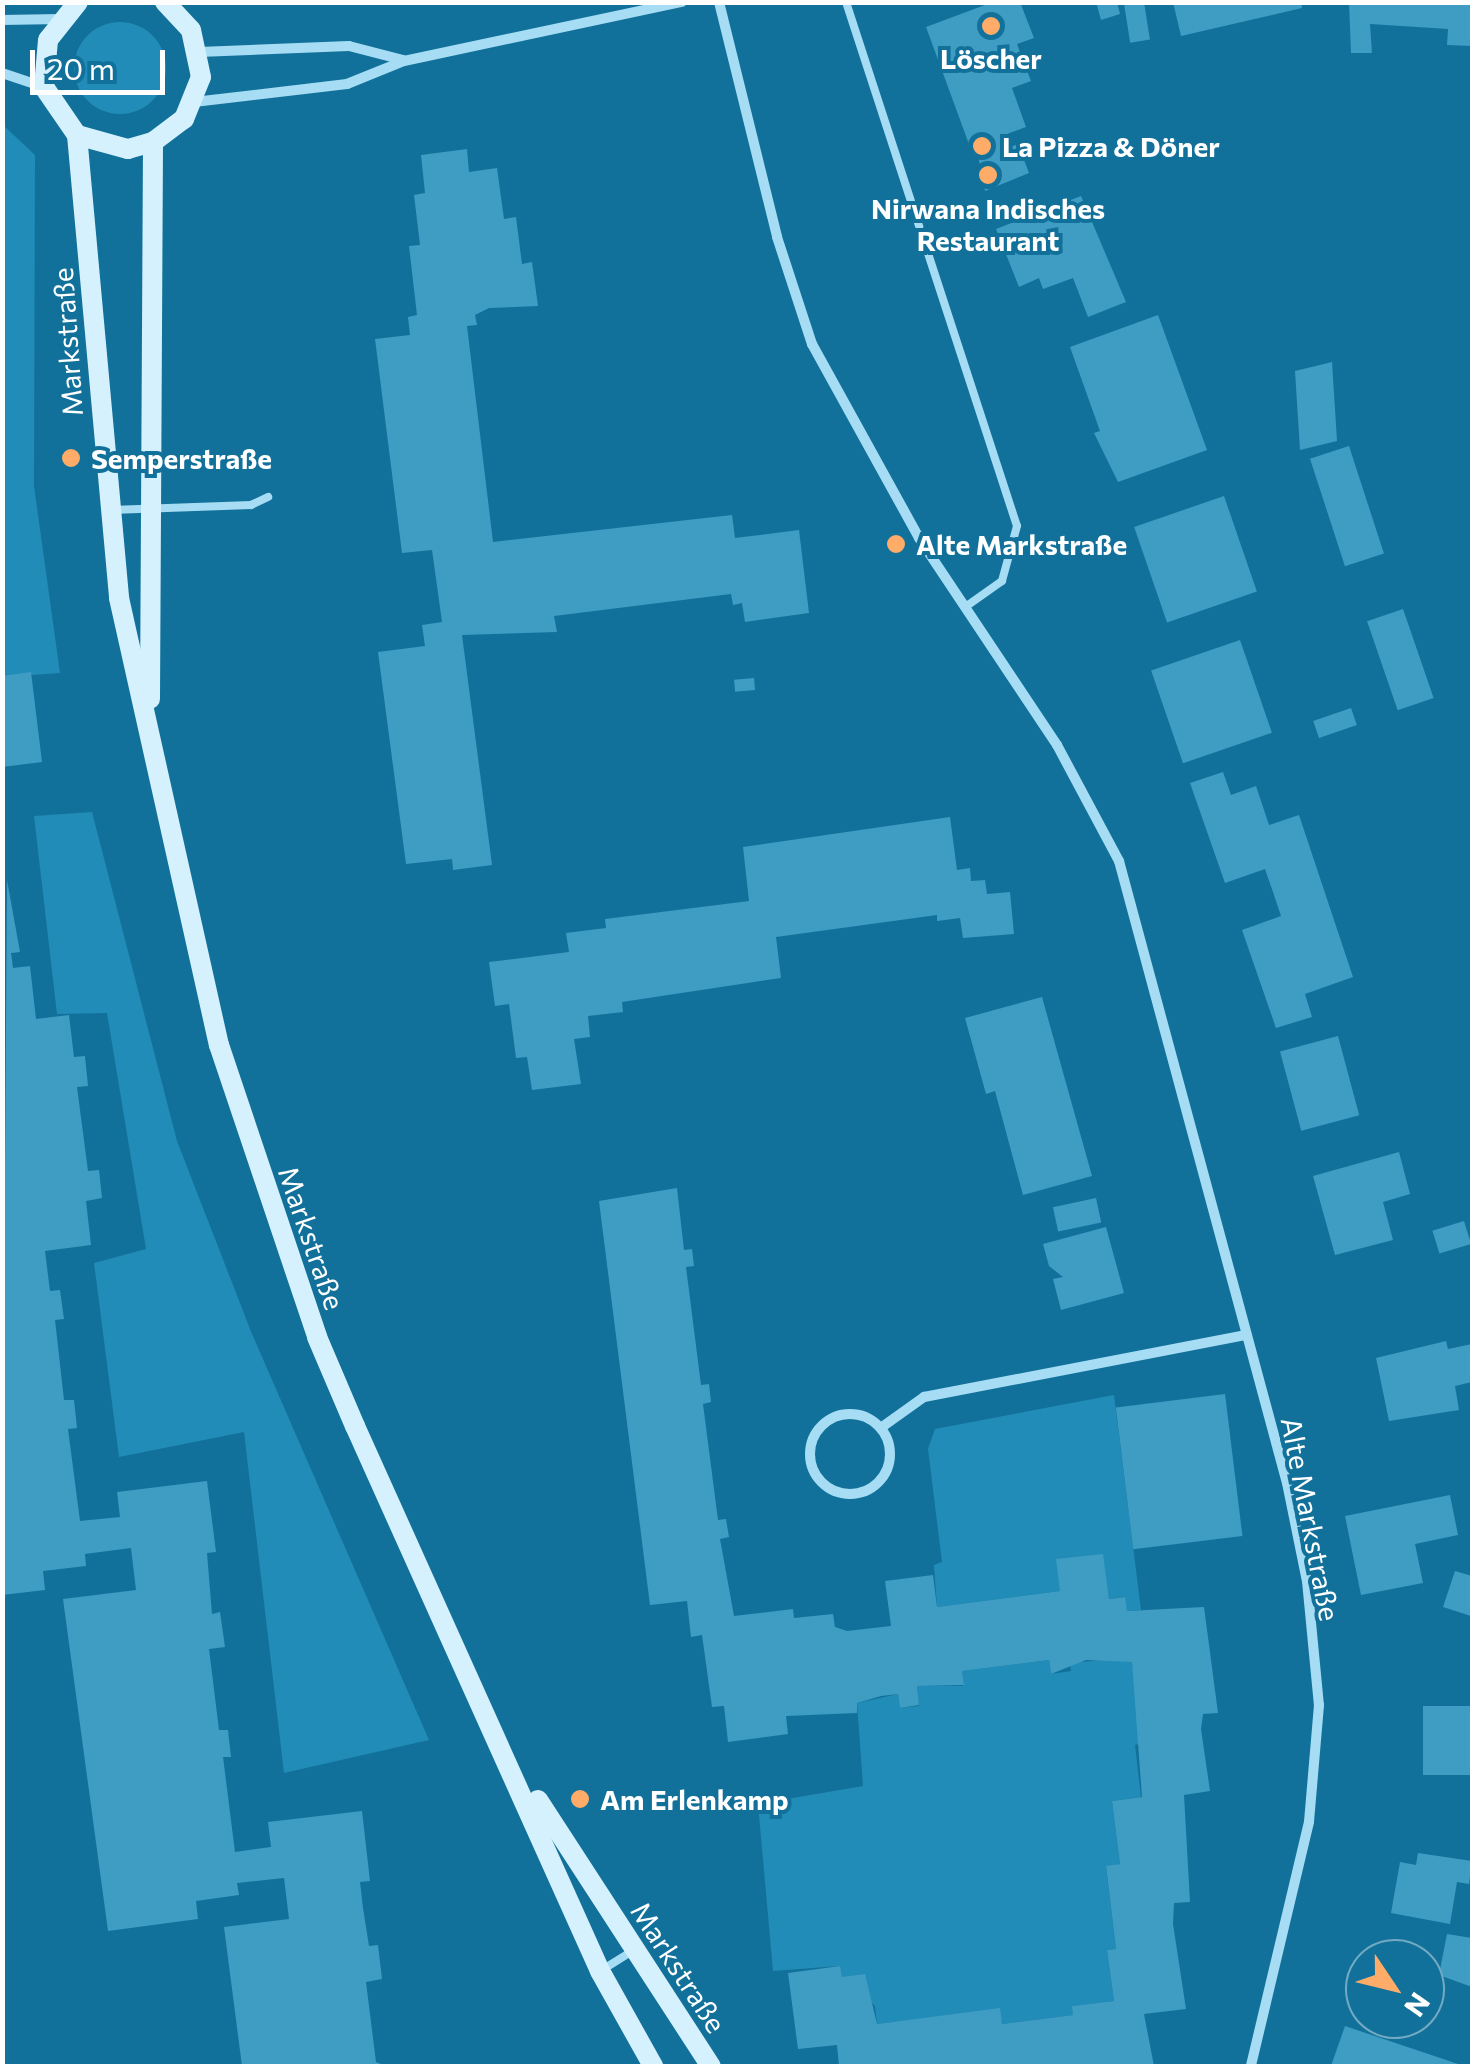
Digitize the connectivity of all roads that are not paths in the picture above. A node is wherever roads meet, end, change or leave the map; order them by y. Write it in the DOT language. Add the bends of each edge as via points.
graph roads {
  1 [pos="78,2"];
  2 [pos="164,2"];
  3 [pos="682,2"];
  4 [pos="719,2"];
  5 [pos="846,2"];
  6 [pos="60,19"];
  7 [pos="2,20"];
  8 [pos="199,52"];
  9 [pos="404,61"];
  10 [pos="2,72"];
  11 [pos="44,87"];
  12 [pos="194,102"];
  13 [pos="77,135"];
  14 [pos="153,142"];
  15 [pos="268,497"];
  16 [pos="156,508"];
  17 [pos="107,510"];
  18 [pos="968,605"];
  19 [pos="149,721"];
  20 [pos="1245,1335"];
  21 [pos="882,1428"];
  22 [pos="504,1746"];
  23 [pos="636,1949"];
  24 [pos="600,1971"];
  25 [pos="654,2066"];
  26 [pos="711,2066"];
  27 [pos="1250,2066"];
  1 -- 6 [label="main road"];
  2 -- 8 [label="main road" via="191,30"];
  3 -- 9 [label="street"];
  4 -- 18 [label="street, Alte Markstraße" via="812,344 918,538"];
  5 -- 18 [label="lane" via="1017,526 1002,581"];
  6 -- 7 [label="street"];
  6 -- 11 [label="main road" via="45,52"];
  8 -- 9 [label="street" via="349,46"];
  8 -- 12 [label="main road"];
  9 -- 12 [label="street" via="347,84"];
  10 -- 11 [label="street"];
  11 -- 13 [label="main road, Markstraße"];
  12 -- 14 [label="main road" via="184,119"];
  13 -- 14 [label="main road" via="128,149"];
  13 -- 17 [label="main road, Markstraße"];
  14 -- 16 [label="main road, Markstraße"];
  15 -- 16 [label="lane" via="252,506"];
  16 -- 17 [label="lane"];
  16 -- 19 [label="main road, Markstraße"];
  17 -- 19 [label="main road, Markstraße"];
  18 -- 20 [label="street, Alte Markstraße" via="1119,860"];
  19 -- 22 [label="main road, Markstraße" via="200,976 259,1170 347,1408"];
  20 -- 21 [label="street" via="924,1396"];
  20 -- 27 [label="street, Alte Markstraße" via="1304,1565 1319,1705 1309,1822"];
  21 -- 21 [label="street" via="864,1415 843,1413 824,1422 811,1439 809,1460 818,1480 834,1492 856,1494 876,1486 888,1468 890,1447"];
  22 -- 23 [label="main road, Markstraße"];
  22 -- 24 [label="main road, Markstraße"];
  23 -- 24 [label="lane"];
  23 -- 26 [label="main road, Markstraße"];
  24 -- 25 [label="main road, Markstraße"];
}
